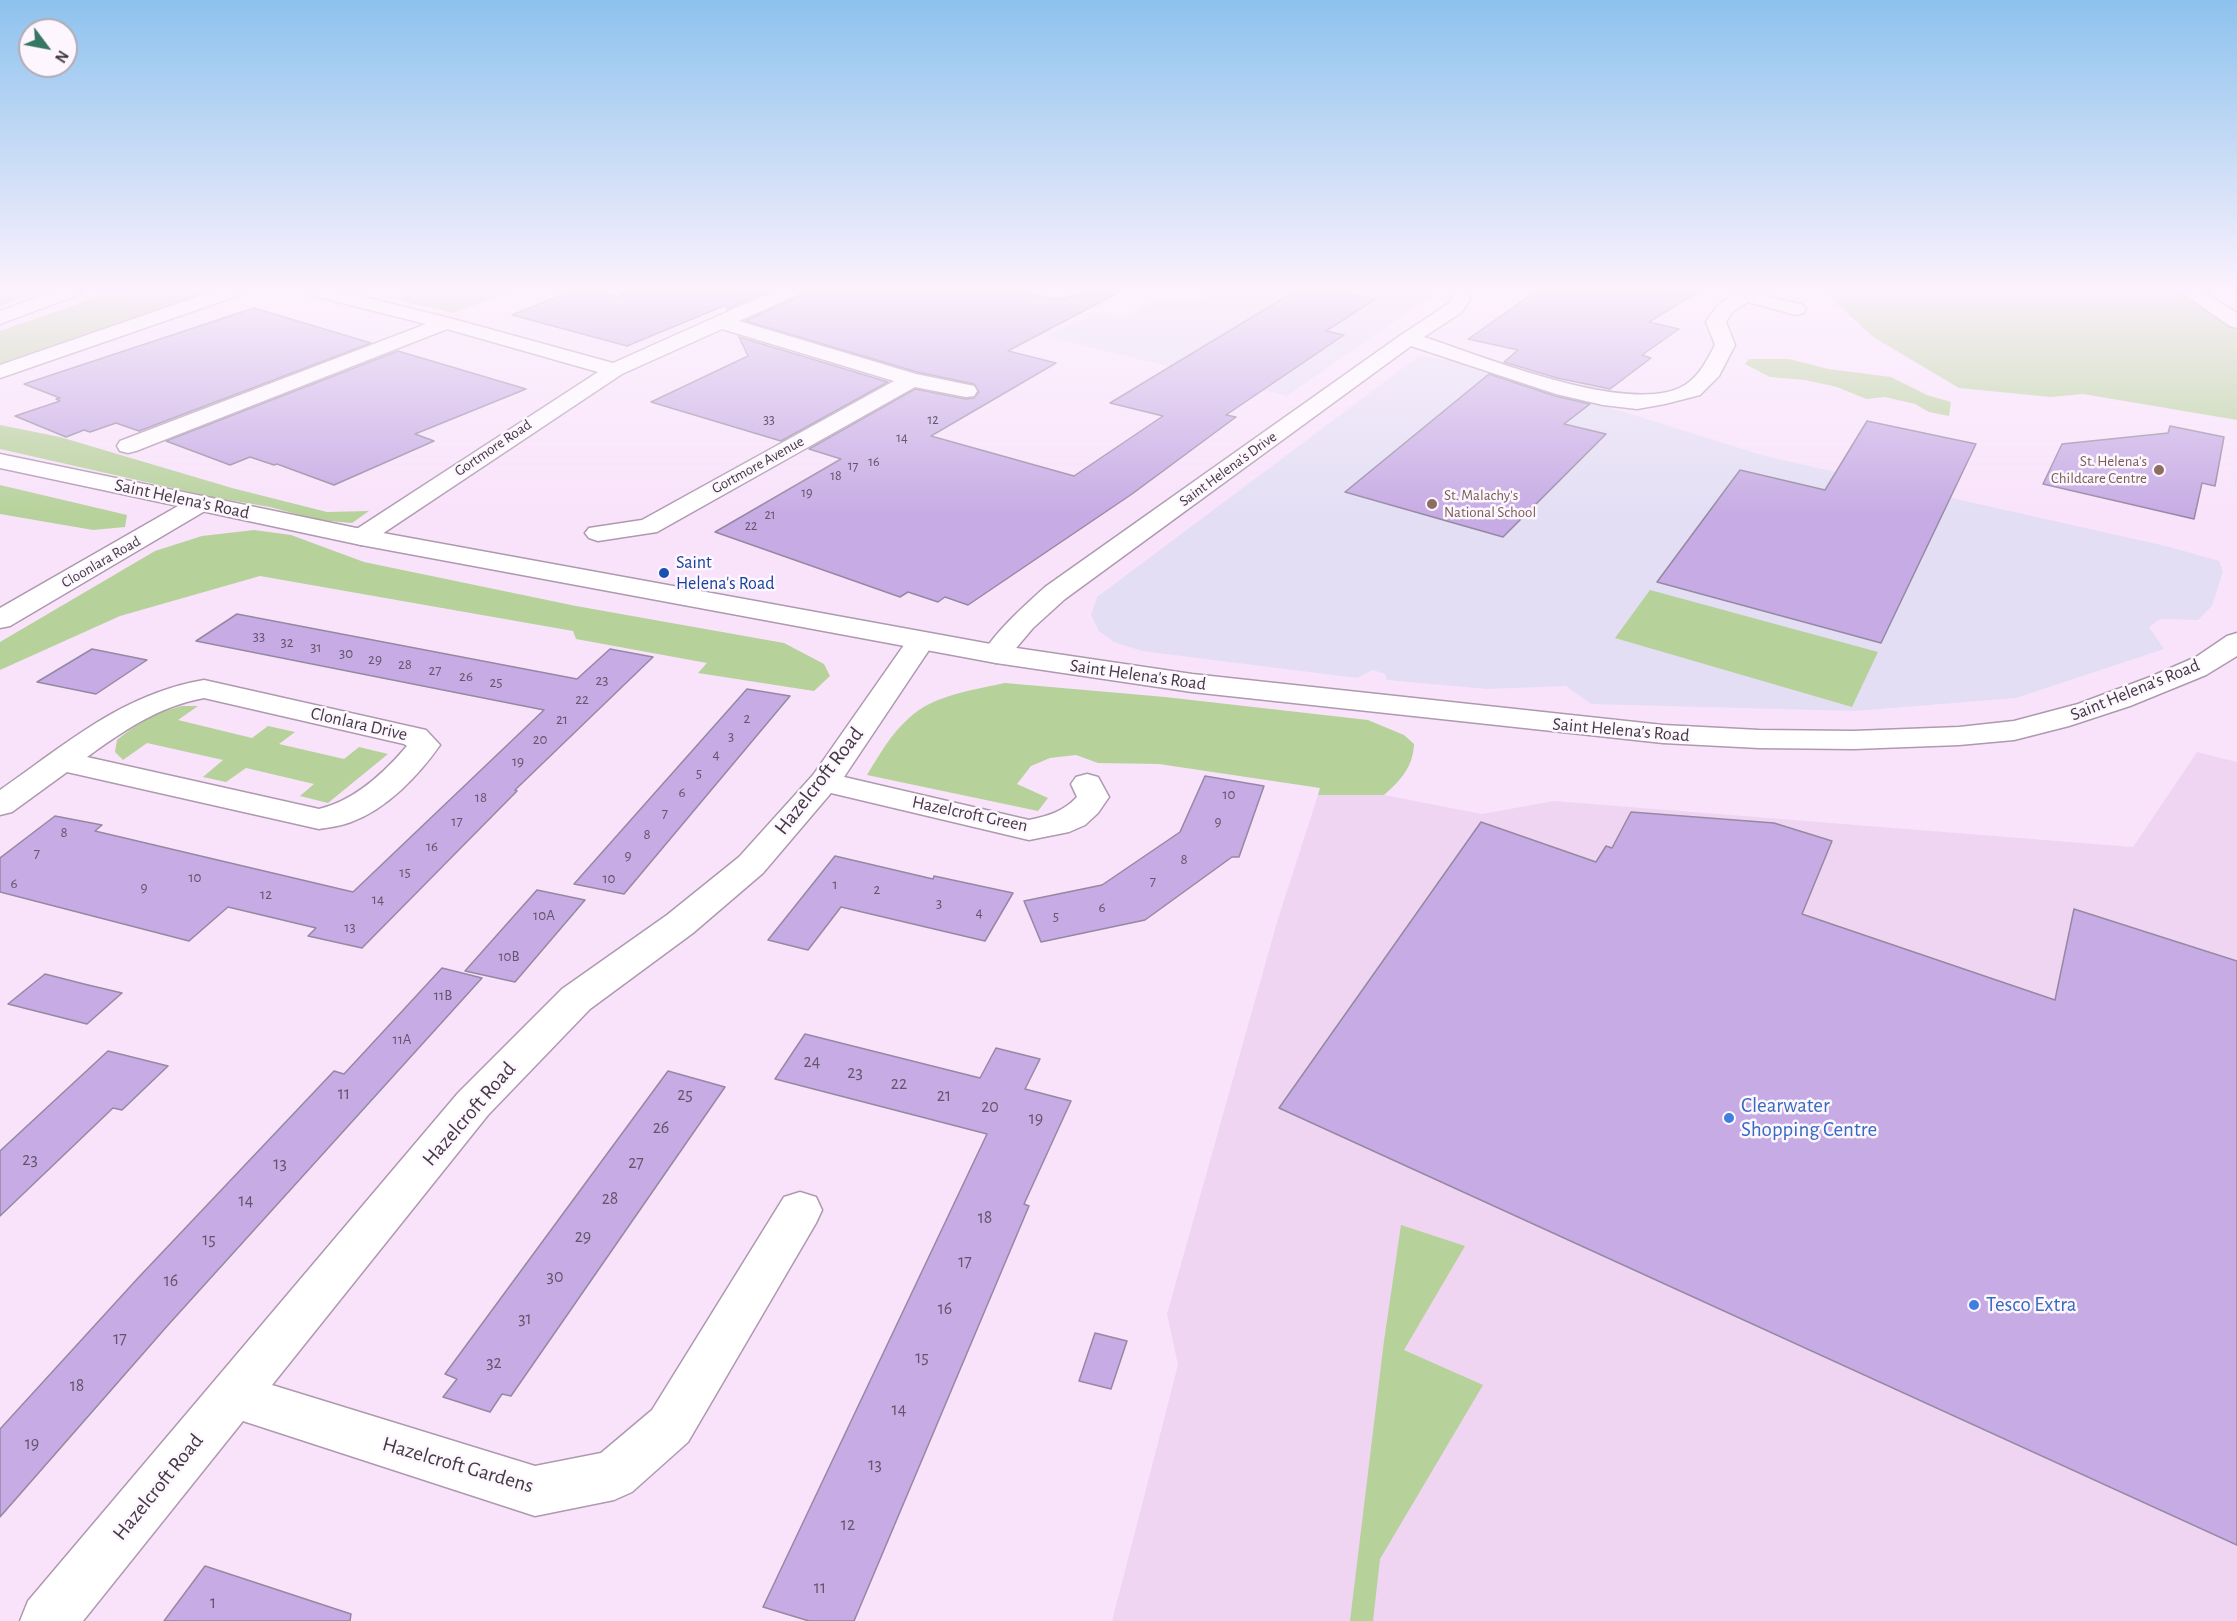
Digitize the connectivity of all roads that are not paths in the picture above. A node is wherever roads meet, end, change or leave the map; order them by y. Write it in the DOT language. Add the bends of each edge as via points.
graph roads {
  1 [pos="18,366"];
  2 [pos="336,366"];
  3 [pos="599,366"];
  4 [pos="625,366"];
  5 [pos="865,366"];
  6 [pos="1371,366"];
  7 [pos="1491,366"];
  8 [pos="1715,366"];
  9 [pos="615,370"];
  10 [pos="0,372"];
  11 [pos="912,380"];
  12 [pos="966,391"];
  13 [pos="128,446"];
  14 [pos="0,462"];
  15 [pos="201,503"];
  16 [pos="598,533"];
  17 [pos="361,537"];
  18 [pos="0,620"];
  19 [pos="921,641"];
  20 [pos="2237,642"];
  21 [pos="996,654"];
  22 [pos="61,761"];
  23 [pos="824,782"];
  24 [pos="1088,784"];
  25 [pos="0,805"];
  26 [pos="800,1210"];
  27 [pos="233,1395"];
  28 [pos="48,1621"];
  1 -- 10 [label="street"];
  2 -- 13 [label="street"];
  3 -- 9 [label="street"];
  4 -- 9 [label="street, Gortmore Road"];
  5 -- 11 [label="street"];
  6 -- 21 [label="street, Saint Helena's Drive" via="1055,593"];
  7 -- 8 [label="street" via="1603,399 1637,402 1692,390"];
  9 -- 17 [label="street, Gortmore Road"];
  11 -- 12 [label="street"];
  11 -- 16 [label="street, Gortmore Avenue" via="648,526"];
  14 -- 15 [label="street, Saint Helena's Road"];
  15 -- 17 [label="street, Saint Helena's Road"];
  15 -- 18 [label="street, Cloonlara Road"];
  17 -- 19 [label="street, Saint Helena's Road"];
  19 -- 21 [label="street, Saint Helena's Road"];
  19 -- 23 [label="street, Hazelcroft Road"];
  20 -- 21 [label="street, Saint Helena's Road" via="2182,675 2085,713 2026,728 1961,736 1844,741 1720,738 1577,726 1192,683"];
  22 -- 22 [label="street, Clonlara Drive" via="126,715 161,697 204,689 415,737 424,745 416,757 363,803 319,819"];
  22 -- 25 [label="street, Clonlara Drive"];
  23 -- 24 [label="street, Hazelcroft Green" via="1029,830 1060,824 1083,813 1093,797"];
  23 -- 27 [label="street, Hazelcroft Road" via="751,865 680,924 576,999 473,1104"];
  26 -- 27 [label="street, Hazelcroft Gardens" via="670,1426 614,1475 536,1491"];
  27 -- 28 [label="street, Hazelcroft Road"];
}
